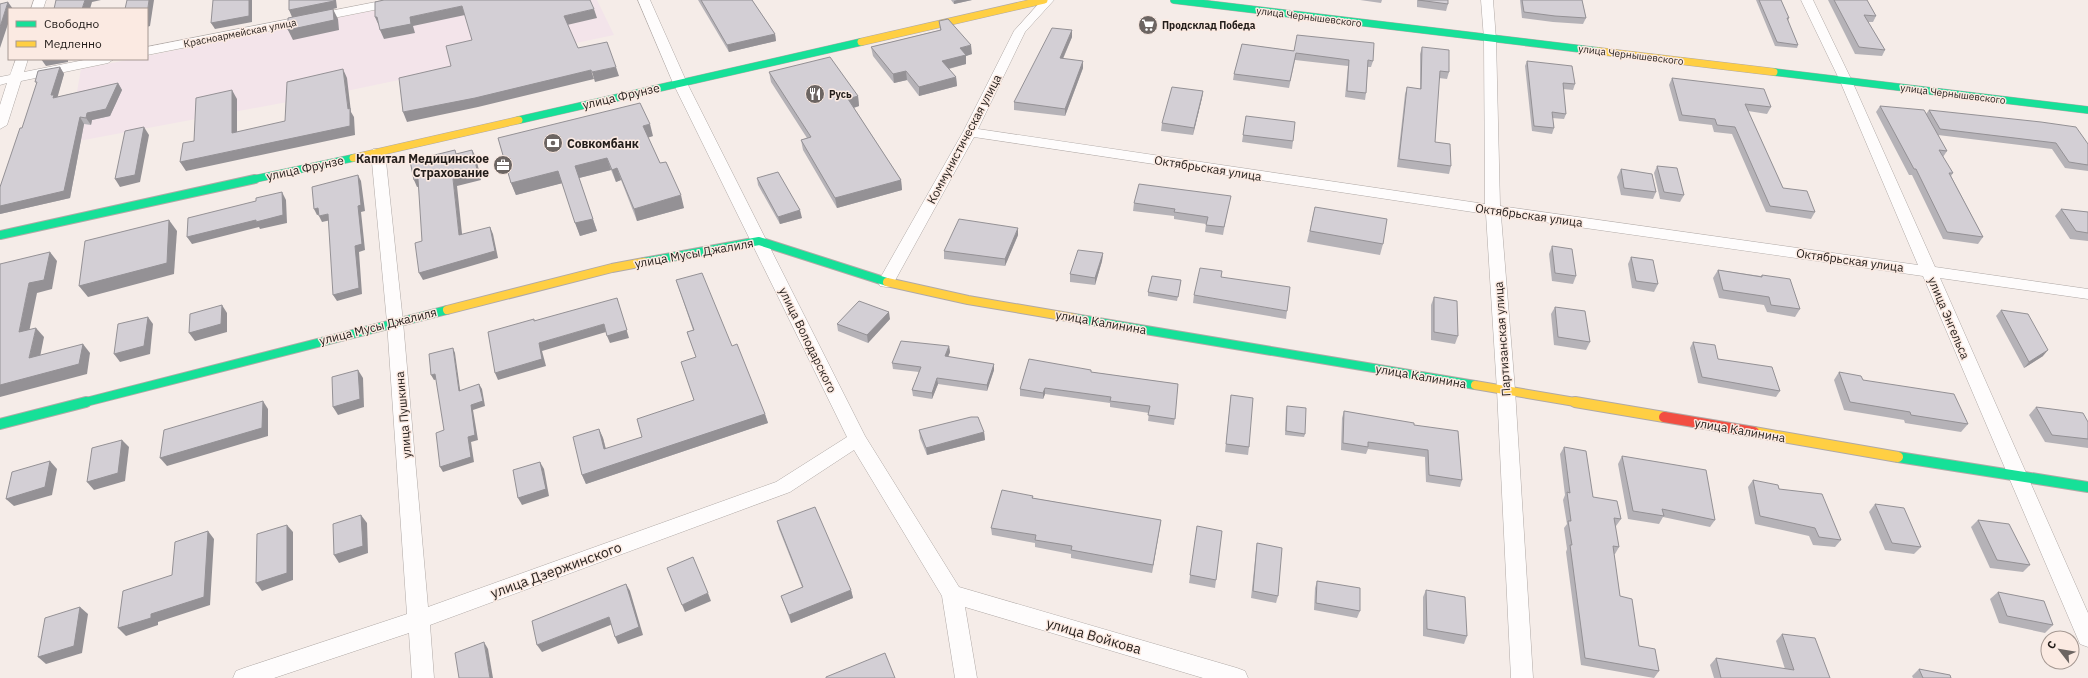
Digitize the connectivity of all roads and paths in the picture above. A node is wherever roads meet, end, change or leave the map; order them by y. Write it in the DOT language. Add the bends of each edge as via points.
graph roads {
  1 [pos="404,0"];
  2 [pos="644,0"];
  3 [pos="1044,0"];
  4 [pos="1048,0"];
  5 [pos="1174,0"];
  6 [pos="1488,0"];
  7 [pos="1807,0"];
  8 [pos="355,5"];
  9 [pos="1490,39"];
  10 [pos="148,51"];
  11 [pos="22,60"];
  12 [pos="103,60"];
  13 [pos="17,77"];
  14 [pos="0,81"];
  15 [pos="1846,81"];
  16 [pos="680,83"];
  17 [pos="2088,110"];
  18 [pos="0,125"];
  19 [pos="970,132"];
  20 [pos="378,152"];
  21 [pos="1493,210"];
  22 [pos="0,235"];
  23 [pos="759,241"];
  24 [pos="1929,271"];
  25 [pos="886,282"];
  26 [pos="2088,294"];
  27 [pos="395,322"];
  28 [pos="1506,390"];
  29 [pos="0,424"];
  30 [pos="857,439"];
  31 [pos="2018,477"];
  32 [pos="2088,487"];
  33 [pos="952,594"];
  34 [pos="419,620"];
  35 [pos="2088,637"];
  36 [pos="244,678"];
  37 [pos="424,678"];
  38 [pos="966,678"];
  39 [pos="1237,678"];
  40 [pos="1522,678"];
  1 -- 8 [label="street, Красноармейская улица"];
  2 -- 16 [label="street, улица Володарского"];
  3 -- 16 [label="street, улица Фрунзе"];
  4 -- 19 [label="street, Коммунистическая улица" via="1020,31"];
  5 -- 9 [label="street, улица Чернышевского"];
  6 -- 9 [label="street, Партизанская улица"];
  7 -- 15 [label="street, улица Энгельса"];
  8 -- 10 [label="street, Красноармейская улица"];
  9 -- 15 [label="street, улица Чернышевского"];
  9 -- 21 [label="street, Партизанская улица"];
  11 -- 13 [label="street"];
  12 -- 13 [label="street"];
  13 -- 14 [label="street"];
  13 -- 18 [label="street"];
  15 -- 17 [label="street, улица Чернышевского"];
  15 -- 24 [label="street, улица Энгельса"];
  16 -- 20 [label="street, улица Фрунзе"];
  16 -- 23 [label="street, улица Володарского"];
  19 -- 21 [label="street, Октябрьская улица"];
  19 -- 25 [label="street, Коммунистическая улица"];
  20 -- 22 [label="street, улица Фрунзе"];
  20 -- 27 [label="street, улица Пушкина"];
  21 -- 24 [label="street, Октябрьская улица"];
  21 -- 28 [label="street, Партизанская улица"];
  23 -- 25 [label="street, улица Калинина"];
  23 -- 27 [label="street, улица Мусы Джалиля" via="612,268"];
  23 -- 30 [label="street, улица Володарского"];
  24 -- 26 [label="street, Октябрьская улица"];
  24 -- 31 [label="street, улица Энгельса"];
  25 -- 28 [label="street, улица Калинина" via="968,300"];
  27 -- 29 [label="street, улица Мусы Джалиля"];
  27 -- 34 [label="street, улица Пушкина"];
  28 -- 31 [label="street, улица Калинина"];
  28 -- 40 [label="street, Партизанская улица"];
  30 -- 33 [label="street, улица Володарского"];
  30 -- 34 [label="street, улица Дзержинского" via="782,487"];
  31 -- 32 [label="street, улица Калинина"];
  31 -- 35 [label="street, улица Энгельса"];
  33 -- 38 [label="street, улица Володарского"];
  33 -- 39 [label="street, улица Войкова"];
  34 -- 36 [label="street, улица Дзержинского"];
  34 -- 37 [label="street, улица Пушкина"];
}
